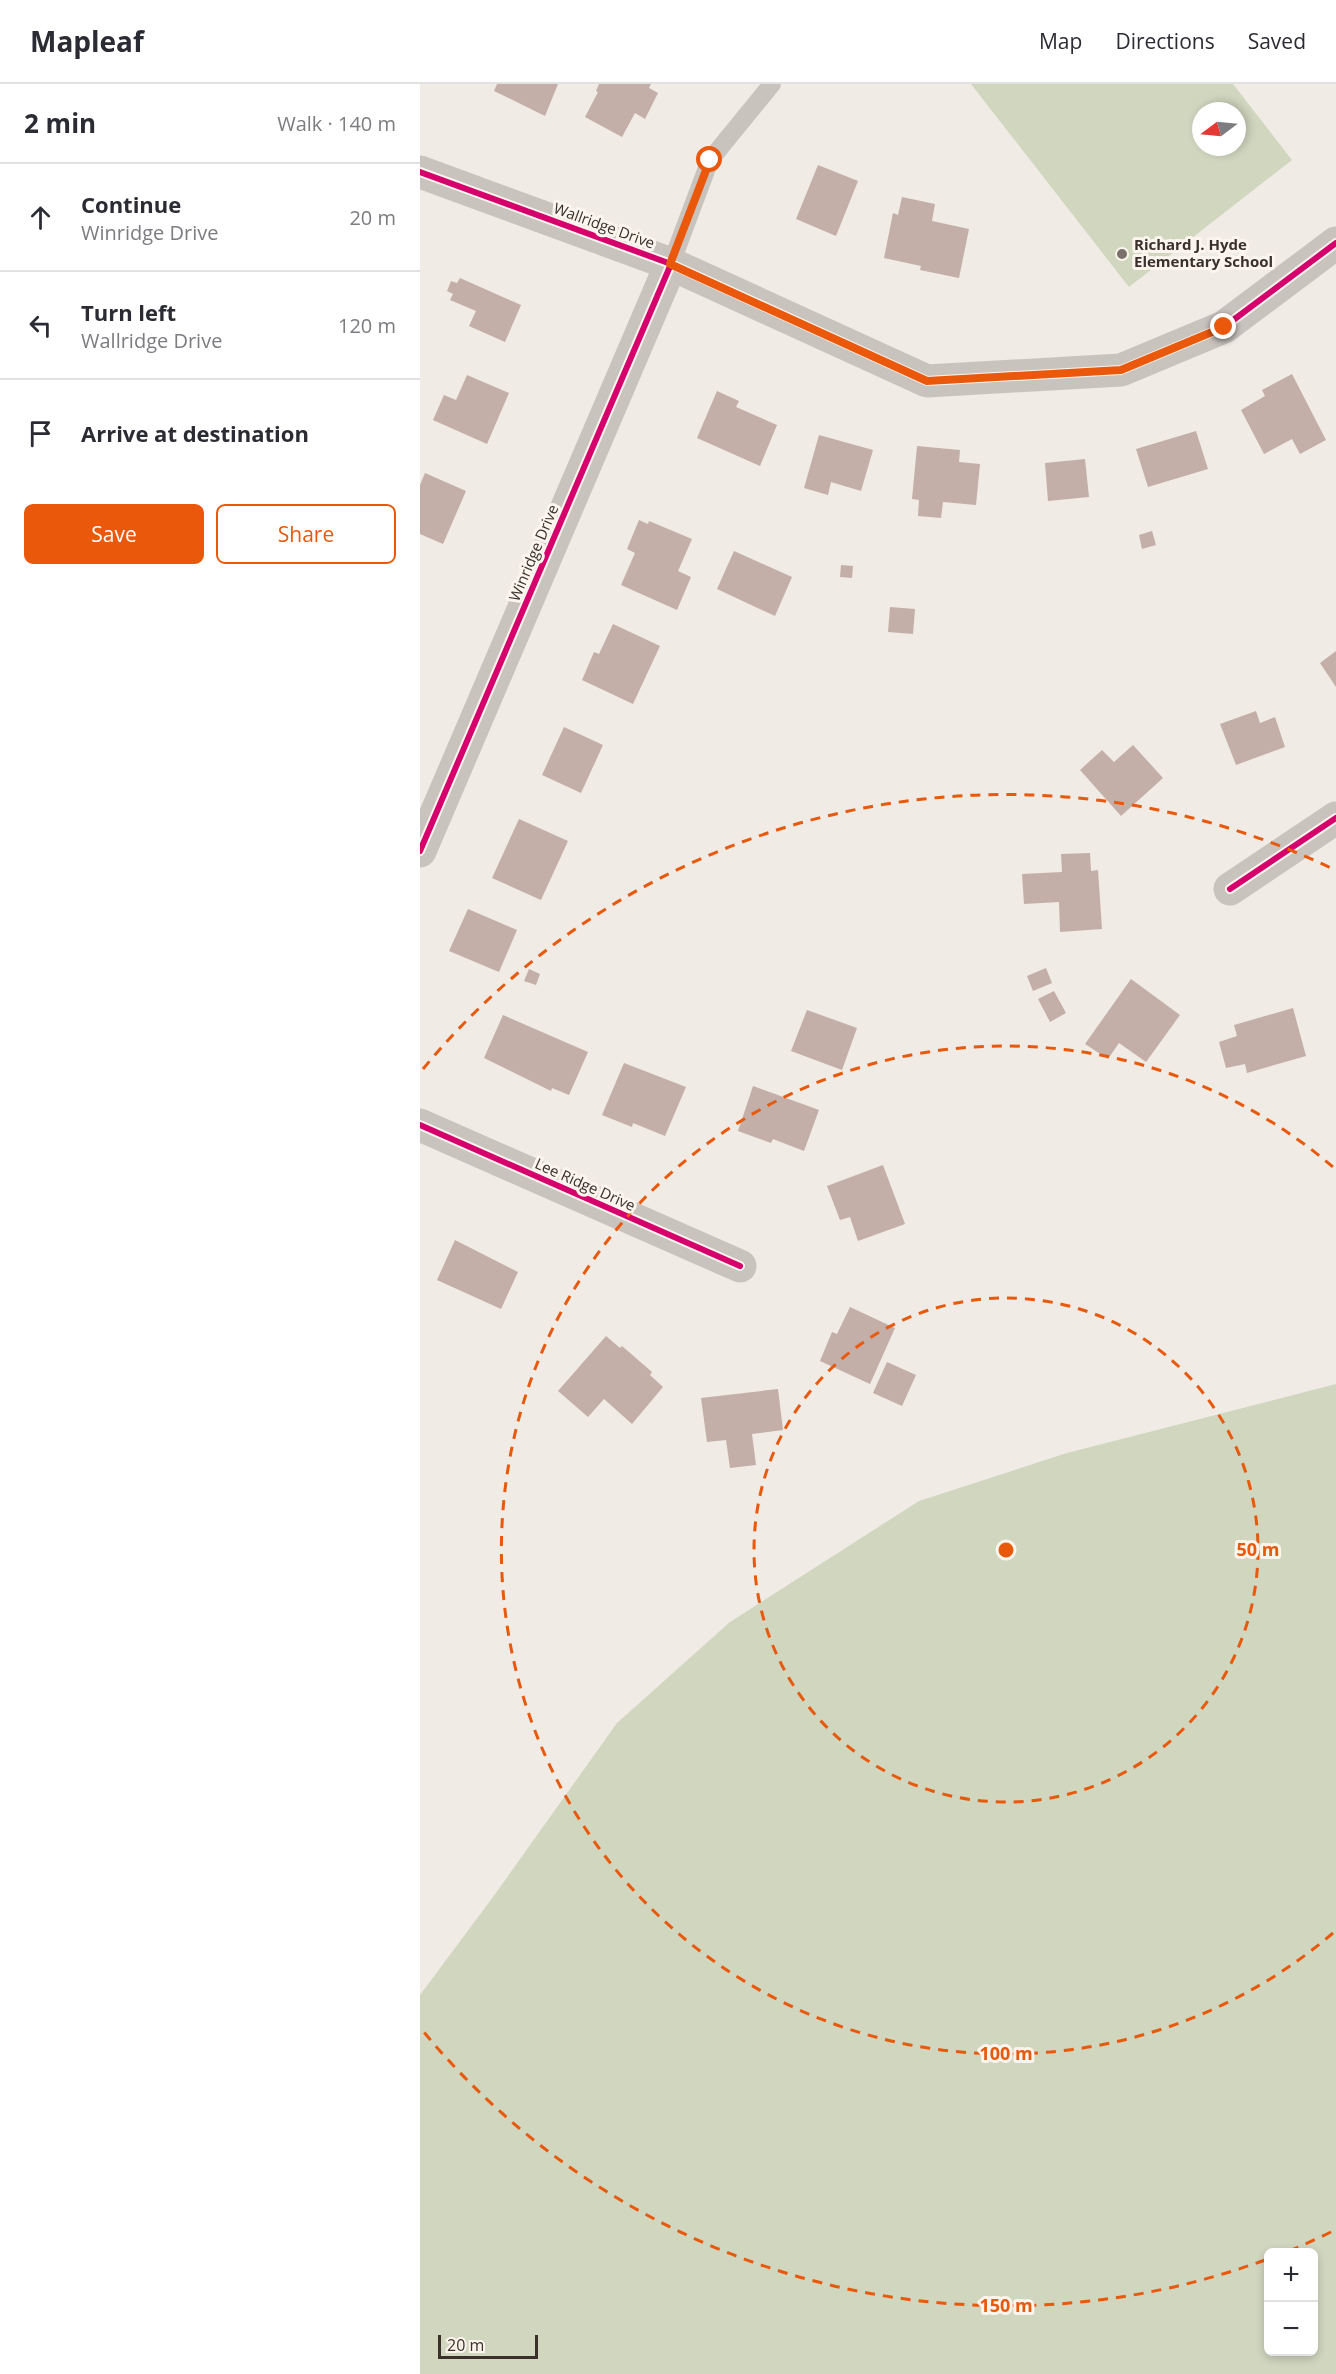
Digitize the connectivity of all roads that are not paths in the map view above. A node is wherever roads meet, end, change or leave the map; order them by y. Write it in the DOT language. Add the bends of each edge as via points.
graph roads {
  1 [pos="772,84"];
  2 [pos="420,172"];
  3 [pos="1336,243"];
  4 [pos="670,264"];
  5 [pos="1336,818"];
  6 [pos="420,851"];
  7 [pos="1230,889"];
  8 [pos="420,1125"];
  9 [pos="740,1266"];
  1 -- 4 [label="lane, Winridge Drive" via="710,160"];
  2 -- 4 [label="street, Wallridge Drive"];
  3 -- 4 [label="street, Wallridge Drive" via="1224,327 1121,370 927,381"];
  4 -- 6 [label="street, Winridge Drive"];
  5 -- 7 [label="street"];
  8 -- 9 [label="street, Lee Ridge Drive"];
}
